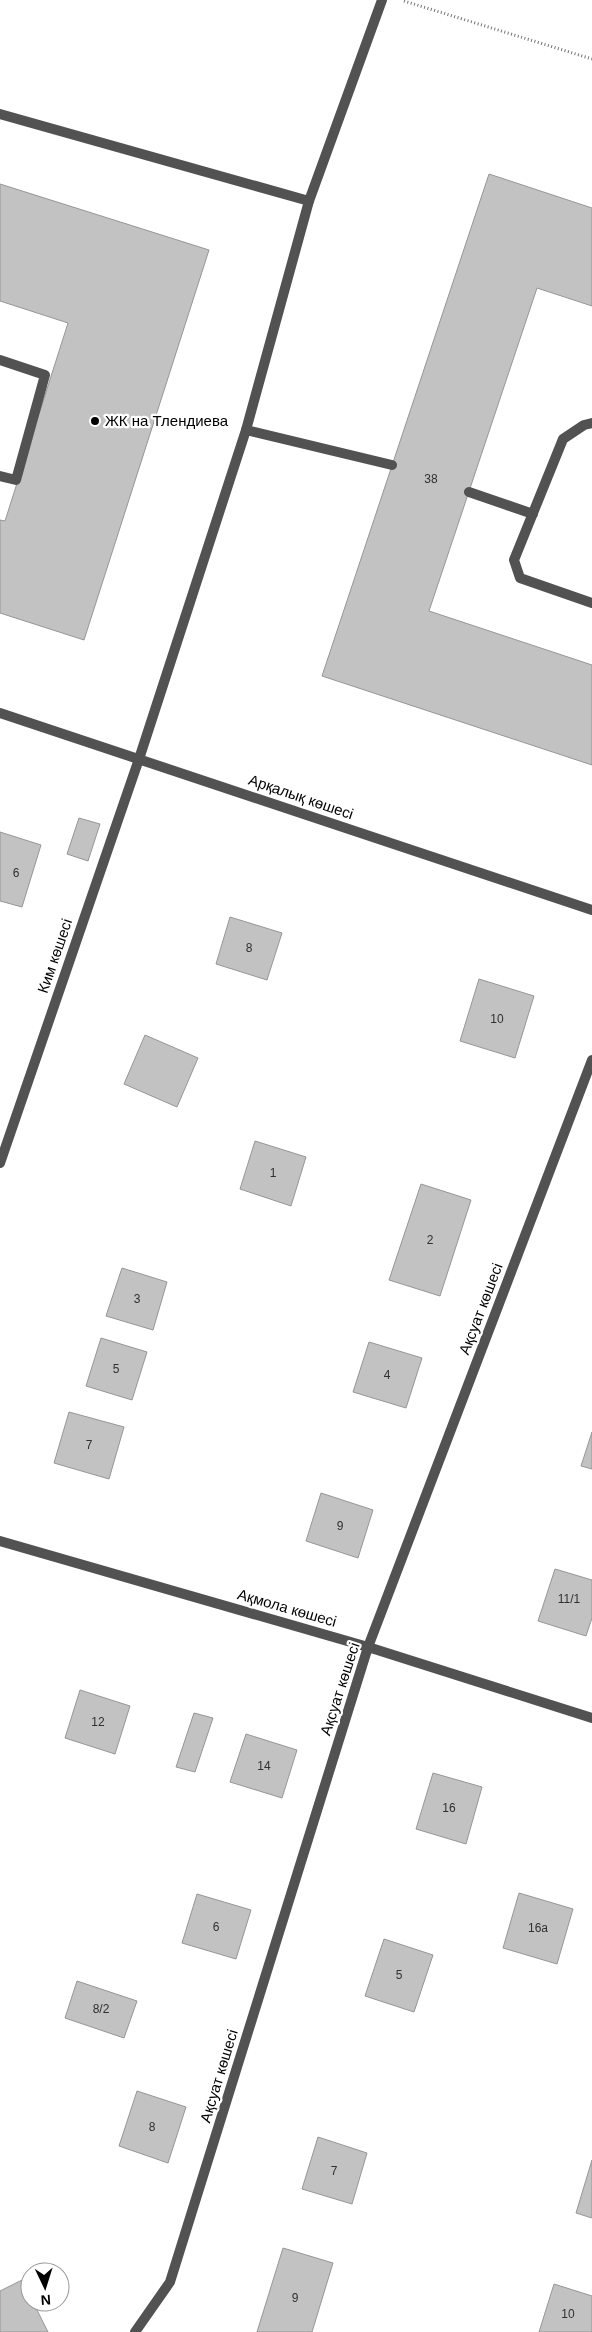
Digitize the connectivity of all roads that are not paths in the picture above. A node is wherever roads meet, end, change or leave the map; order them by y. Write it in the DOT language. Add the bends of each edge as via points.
graph roads {
  1 [pos="382,0"];
  2 [pos="0,114"];
  3 [pos="309,201"];
  4 [pos="0,360"];
  5 [pos="592,423"];
  6 [pos="246,430"];
  7 [pos="392,465"];
  8 [pos="0,476"];
  9 [pos="469,492"];
  10 [pos="533,514"];
  11 [pos="592,603"];
  12 [pos="0,713"];
  13 [pos="139,759"];
  14 [pos="592,910"];
  15 [pos="592,1060"];
  16 [pos="0,1163"];
  17 [pos="0,1541"];
  18 [pos="368,1647"];
  19 [pos="592,1718"];
  20 [pos="135,2332"];
  1 -- 3 [label="street, Ким көшесі"];
  2 -- 3 [label="street"];
  3 -- 6 [label="street, Ким көшесі"];
  4 -- 8 [label="street" via="45,375 16,480"];
  5 -- 10 [label="street" via="563,439"];
  6 -- 7 [label="street"];
  6 -- 13 [label="street, Ким көшесі"];
  9 -- 10 [label="street"];
  10 -- 11 [label="street" via="514,560 520,578"];
  12 -- 13 [label="street, Арқалық көшесі"];
  13 -- 14 [label="street, Арқалық көшесі"];
  13 -- 16 [label="street, Ким көшесі"];
  15 -- 18 [label="street, Ақсуат көшесі"];
  17 -- 18 [label="street, Ақмола көшесі"];
  18 -- 19 [label="street, Ақмола көшесі"];
  18 -- 20 [label="street, Ақсуат көшесі" via="170,2282"];
}
